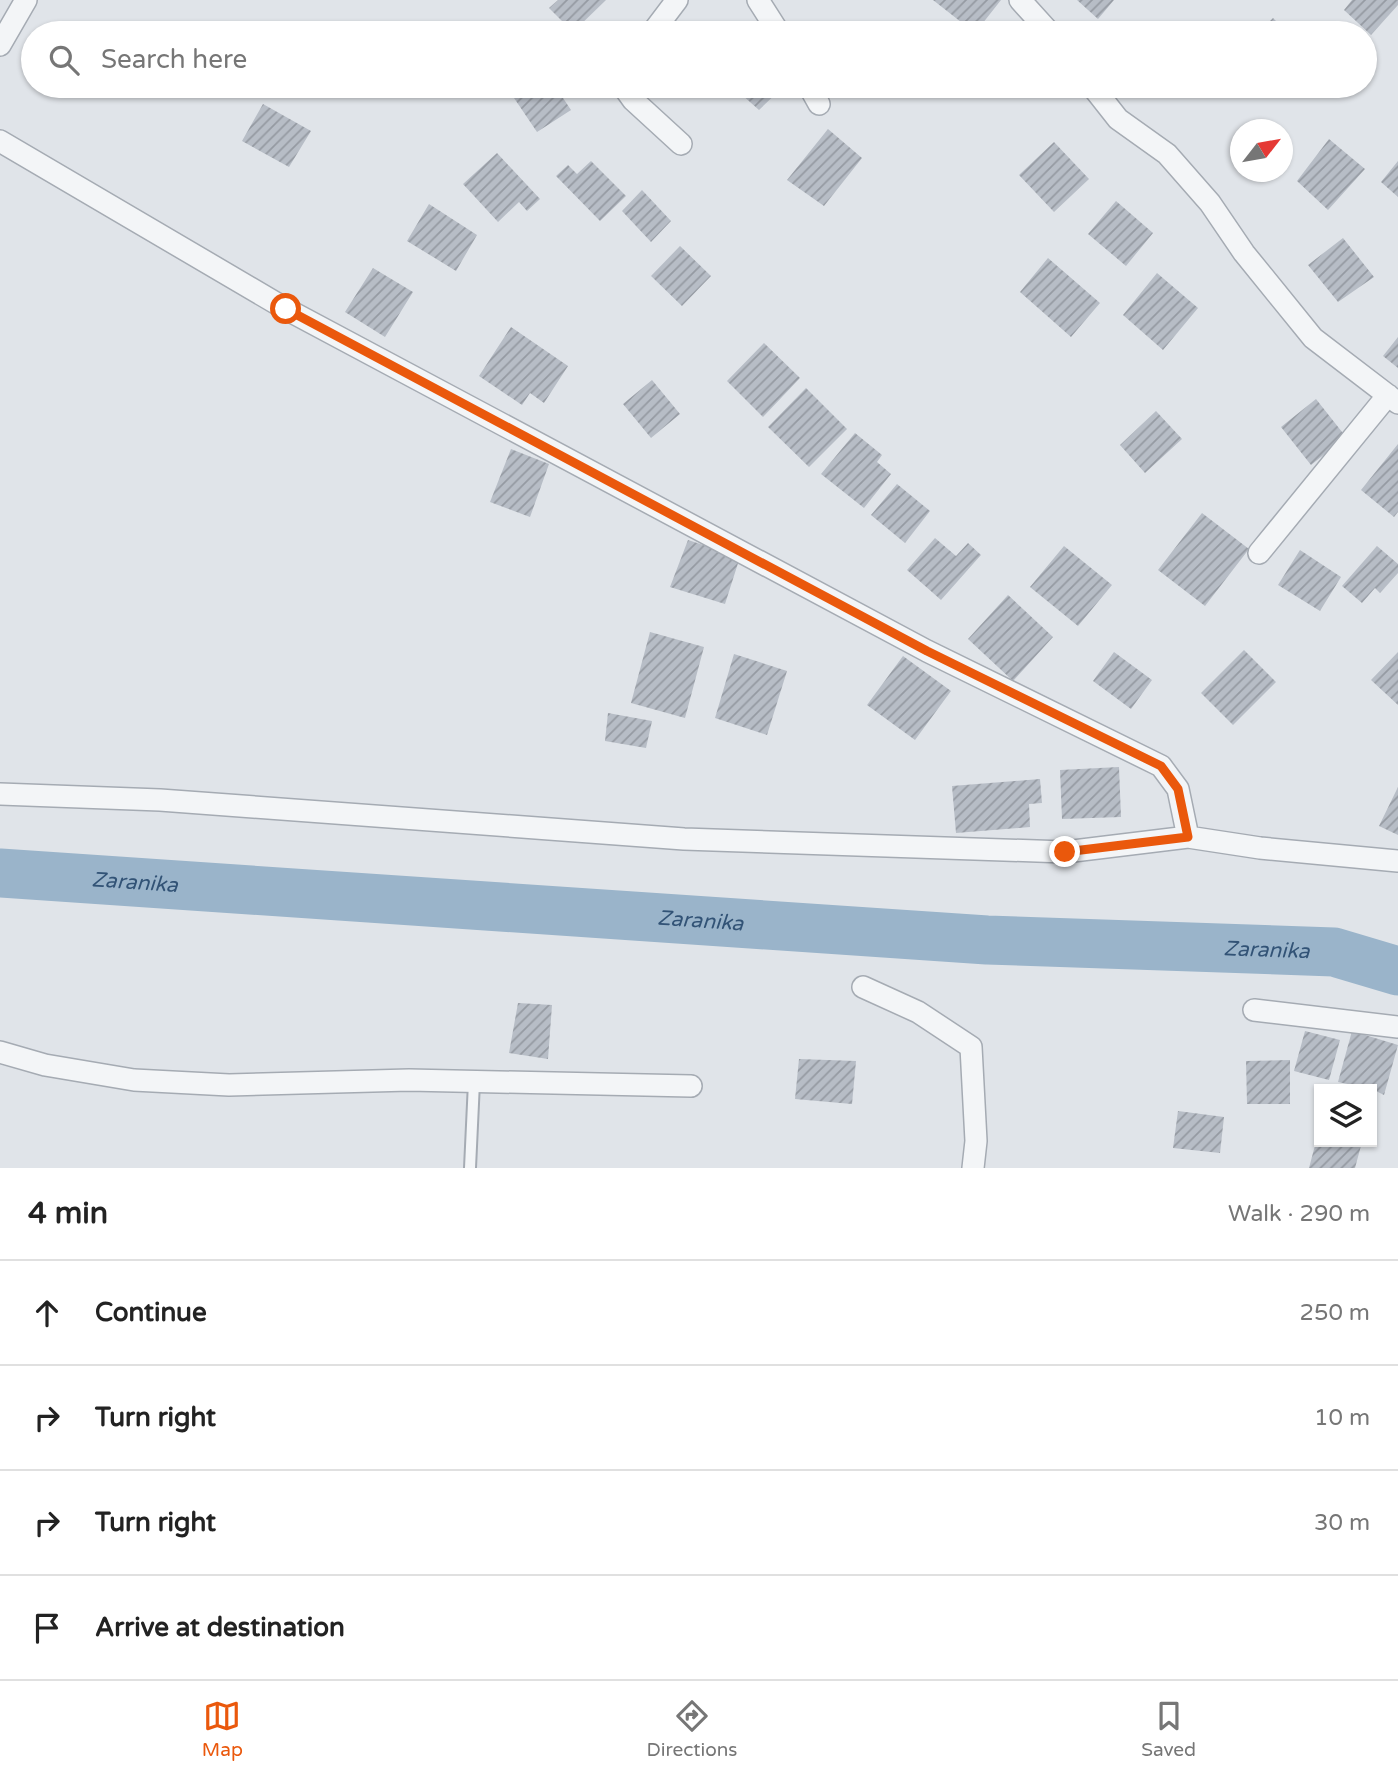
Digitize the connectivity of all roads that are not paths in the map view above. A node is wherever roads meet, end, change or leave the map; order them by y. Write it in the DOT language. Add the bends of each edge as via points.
graph roads {
  1 [pos="26,0"];
  2 [pos="677,0"];
  3 [pos="758,0"];
  4 [pos="1020,0"];
  5 [pos="661,21"];
  6 [pos="771,21"];
  7 [pos="1039,21"];
  8 [pos="0,46"];
  9 [pos="632,98"];
  10 [pos="1101,98"];
  11 [pos="0,141"];
  12 [pos="681,144"];
  13 [pos="1393,399"];
  14 [pos="1259,553"];
  15 [pos="0,794"];
  16 [pos="1188,837"];
  17 [pos="1398,861"];
  18 [pos="863,987"];
  19 [pos="1254,1010"];
  20 [pos="1398,1027"];
  21 [pos="0,1052"];
  22 [pos="474,1082"];
  23 [pos="691,1086"];
  24 [pos="470,1168"];
  25 [pos="973,1168"];
  1 -- 8 [label="street"];
  2 -- 5 [label="street"];
  3 -- 6 [label="street"];
  4 -- 7 [label="street"];
  9 -- 12 [label="street"];
  10 -- 13 [label="street" via="1118,119 1167,154 1313,338"];
  11 -- 16 [label="street" via="298,315 927,651 1161,766 1178,789"];
  13 -- 14 [label="street"];
  15 -- 16 [label="street" via="160,800 684,839 1065,852"];
  16 -- 17 [label="street"];
  18 -- 25 [label="street" via="918,1012 971,1047"];
  19 -- 20 [label="street"];
  21 -- 22 [label="street" via="45,1065 134,1080"];
  22 -- 23 [label="street"];
  22 -- 24 [label="lane"];
}
